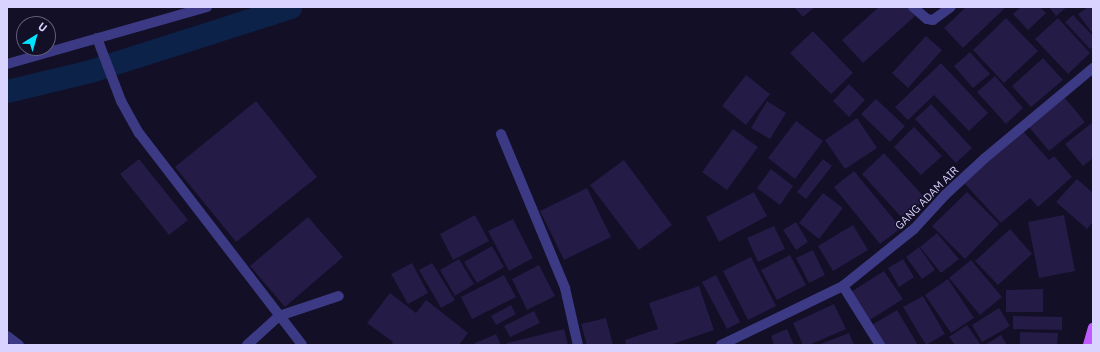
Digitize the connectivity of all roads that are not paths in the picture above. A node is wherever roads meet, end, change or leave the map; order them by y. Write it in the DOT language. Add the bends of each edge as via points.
graph roads {
  1 [pos="207,7"];
  2 [pos="913,7"];
  3 [pos="951,7"];
  4 [pos="97,38"];
  5 [pos="7,64"];
  6 [pos="1093,68"];
  7 [pos="501,134"];
  8 [pos="844,286"];
  9 [pos="339,296"];
  10 [pos="279,316"];
  11 [pos="1093,328"];
  12 [pos="7,336"];
  13 [pos="19,345"];
  14 [pos="247,345"];
  15 [pos="302,345"];
  16 [pos="578,345"];
  17 [pos="721,345"];
  18 [pos="880,345"];
  19 [pos="1088,345"];
  1 -- 4 [label="street"];
  2 -- 3 [label="street" via="927,19 933,20"];
  4 -- 5 [label="street"];
  4 -- 10 [label="street" via="121,101 139,133"];
  6 -- 8 [label="street, GANG ADAM AIR" via="985,158 945,195 914,230"];
  7 -- 16 [label="street" via="564,288"];
  8 -- 17 [label="street, GANG ADAM AIR"];
  8 -- 18 [label="street"];
  9 -- 10 [label="street"];
  10 -- 14 [label="street"];
  10 -- 15 [label="street"];
  11 -- 19 [label="main road"];
  12 -- 13 [label="street"];
}
